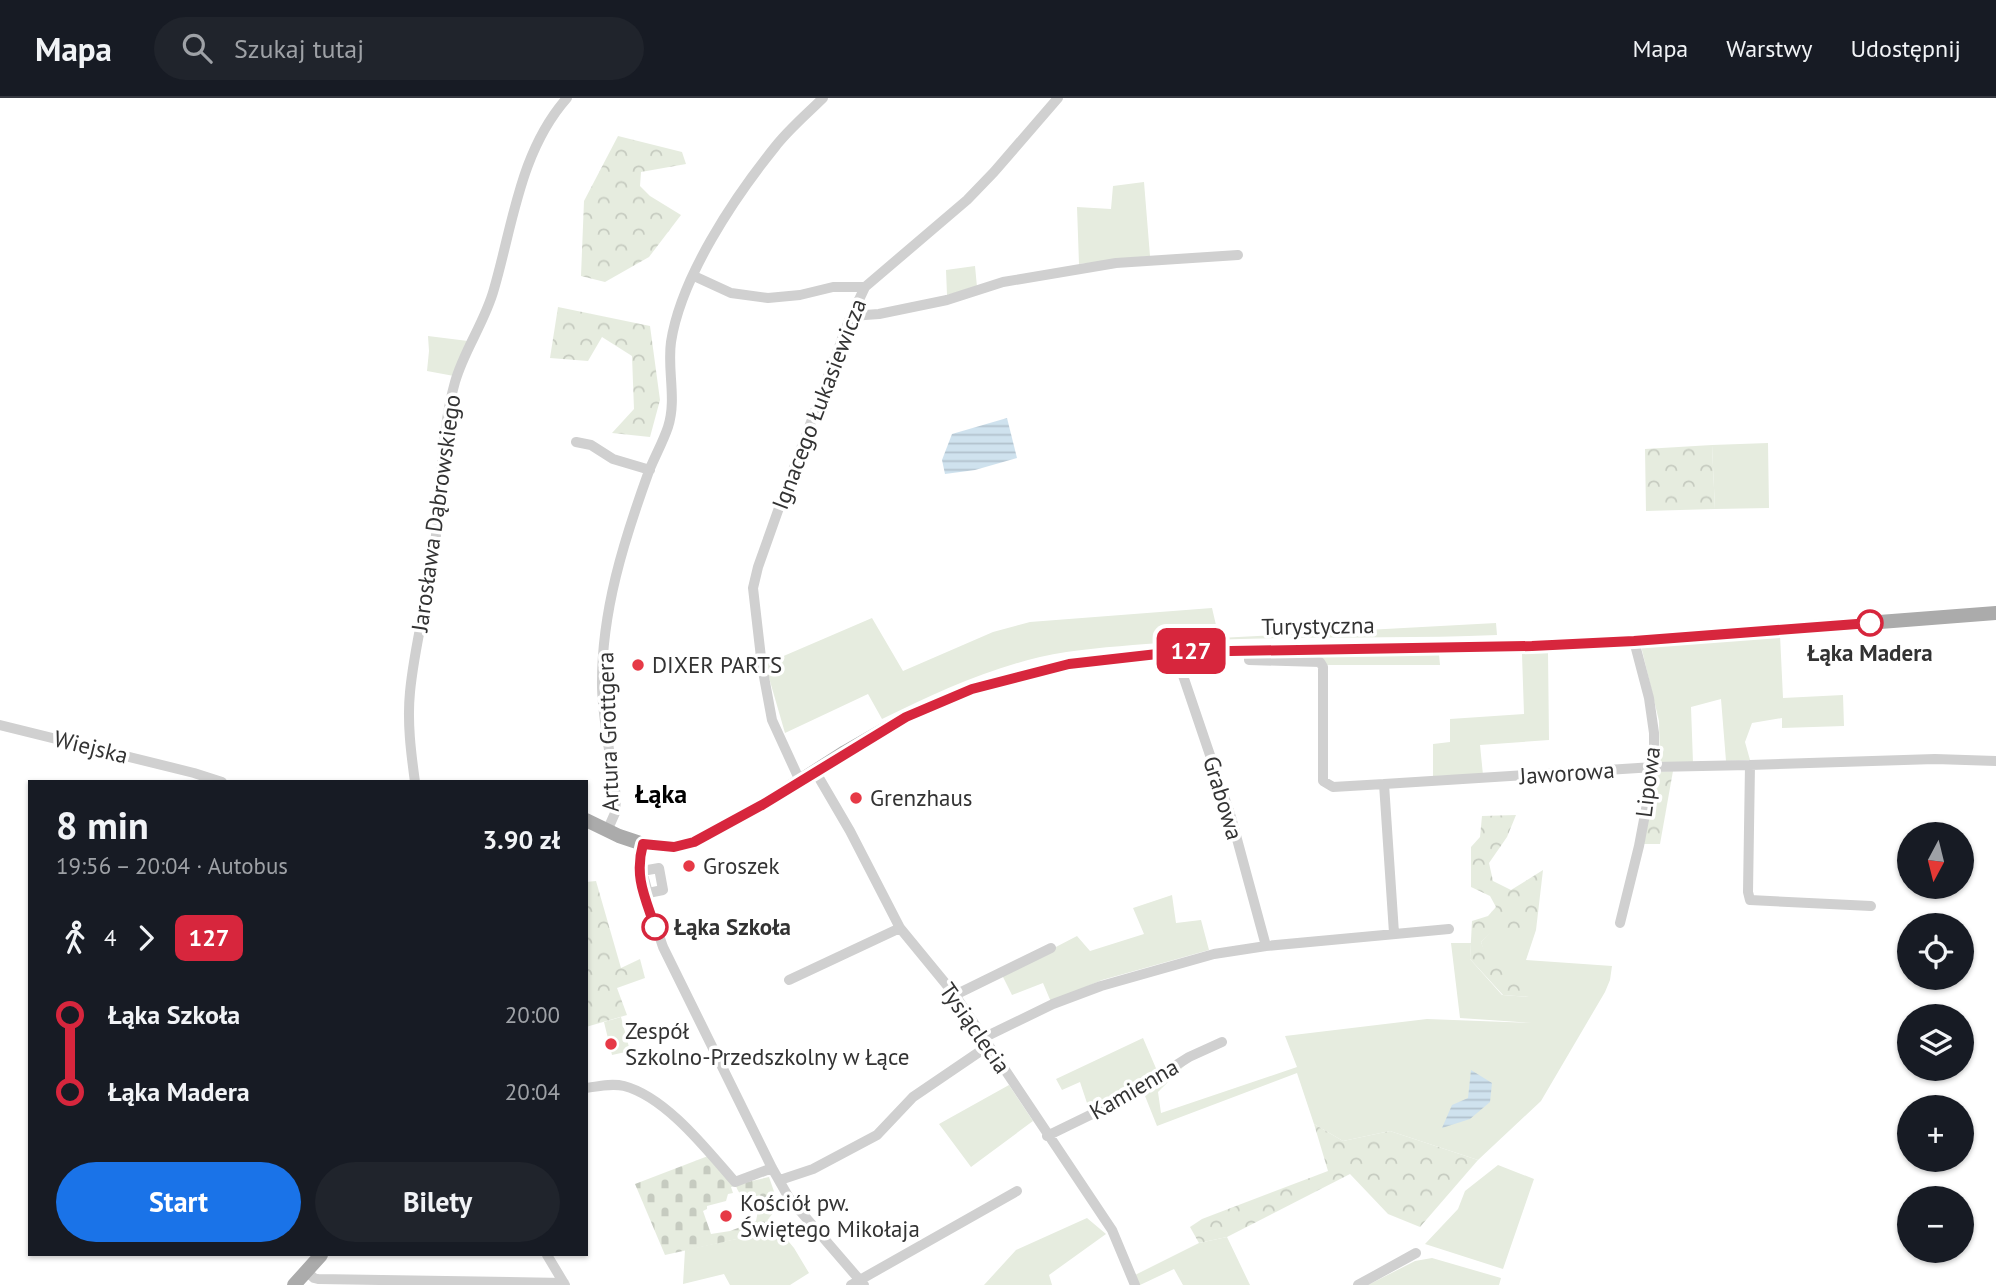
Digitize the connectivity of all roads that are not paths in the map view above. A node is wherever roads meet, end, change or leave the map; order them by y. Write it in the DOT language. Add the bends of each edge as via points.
graph roads {
  1 [pos="566,98"];
  2 [pos="823,98"];
  3 [pos="1058,98"];
  4 [pos="1238,255"];
  5 [pos="694,276"];
  6 [pos="865,287"];
  7 [pos="851,316"];
  8 [pos="576,442"];
  9 [pos="650,470"];
  10 [pos="1996,612"];
  11 [pos="1634,641"];
  12 [pos="1249,649"];
  13 [pos="1175,652"];
  14 [pos="0,725"];
  15 [pos="1996,761"];
  16 [pos="1750,765"];
  17 [pos="1654,767"];
  18 [pos="815,771"];
  19 [pos="216,780"];
  20 [pos="415,780"];
  21 [pos="800,781"];
  22 [pos="1384,784"];
  23 [pos="588,821"];
  24 [pos="607,831"];
  25 [pos="643,844"];
  26 [pos="1871,906"];
  27 [pos="1620,923"];
  28 [pos="901,928"];
  29 [pos="1450,929"];
  30 [pos="1394,933"];
  31 [pos="1266,946"];
  32 [pos="1051,948"];
  33 [pos="789,979"];
  34 [pos="955,995"];
  35 [pos="986,1042"];
  36 [pos="1222,1042"];
  37 [pos="588,1088"];
  38 [pos="1047,1136"];
  39 [pos="772,1168"];
  40 [pos="780,1180"];
  41 [pos="1017,1191"];
  42 [pos="1416,1253"];
  43 [pos="320,1256"];
  44 [pos="548,1256"];
  45 [pos="307,1272"];
  46 [pos="565,1284"];
  47 [pos="858,1284"];
  48 [pos="294,1285"];
  49 [pos="1135,1285"];
  50 [pos="1358,1285"];
  1 -- 20 [label="street, Jarosława Dąbrowskiego" via="535,144 494,292 456,380 448,413 436,538 410,694"];
  2 -- 5 [label="street, Artura Grottgera" via="776,145 721,225"];
  3 -- 6 [label="street, Ignacego Łukasiewicza" via="967,200"];
  4 -- 7 [label="street" via="1116,263 1003,282 947,300"];
  5 -- 6 [label="street" via="731,293 768,298 833,287"];
  5 -- 9 [label="street, Artura Grottgera" via="671,343 672,401"];
  6 -- 7 [label="street, Ignacego Łukasiewicza"];
  7 -- 21 [label="street, Ignacego Łukasiewicza" via="753,588 772,720"];
  8 -- 9 [label="street" via="591,445 613,460"];
  9 -- 24 [label="street, Artura Grottgera" via="613,583 603,654 604,714 616,798"];
  10 -- 11 [label="main road, Turystyczna"];
  11 -- 12 [label="main road, Turystyczna"];
  11 -- 17 [label="street, Lipowa" via="1649,698"];
  12 -- 13 [label="main road, Turystyczna"];
  12 -- 22 [label="street, Jaworowa" via="1250,660 1320,662 1323,781 1333,787"];
  13 -- 18 [label="main road, Turystyczna" via="1069,664 972,689 906,717"];
  13 -- 31 [label="street, Grabowa" via="1231,817"];
  14 -- 19 [label="street, Wiejska"];
  15 -- 16 [label="street, Jaworowa"];
  16 -- 17 [label="street, Jaworowa"];
  16 -- 26 [label="street" via="1750,900"];
  17 -- 22 [label="street, Jaworowa"];
  17 -- 27 [label="street, Lipowa"];
  18 -- 21 [label="main road, Turystyczna"];
  18 -- 28 [label="street, Tysiąclecia"];
  21 -- 25 [label="main road, Turystyczna" via="694,842 674,847"];
  22 -- 30 [label="street"];
  23 -- 24 [label="main road"];
  24 -- 25 [label="main road, Turystyczna"];
  25 -- 39 [label="street" via="638,873 663,947"];
  28 -- 33 [label="street"];
  28 -- 34 [label="street, Tysiąclecia"];
  29 -- 30 [label="street"];
  30 -- 31 [label="street"];
  31 -- 35 [label="street" via="1214,954 1101,986 1053,1004"];
  32 -- 34 [label="street"];
  34 -- 35 [label="street, Tysiąclecia"];
  35 -- 38 [label="street, Tysiąclecia"];
  35 -- 40 [label="street" via="914,1097 877,1135 813,1169"];
  36 -- 38 [label="street, Kamienna"];
  37 -- 39 [label="street" via="624,1086 651,1098 702,1144 735,1182"];
  38 -- 49 [label="street, Tysiąclecia" via="1112,1230"];
  39 -- 40 [label="street"];
  40 -- 47 [label="street" via="789,1198"];
  41 -- 47 [label="street"];
  42 -- 50 [label="street"];
  43 -- 45 [label="main road"];
  44 -- 46 [label="street"];
  45 -- 46 [label="street" via="318,1279"];
  45 -- 48 [label="main road"];
}
